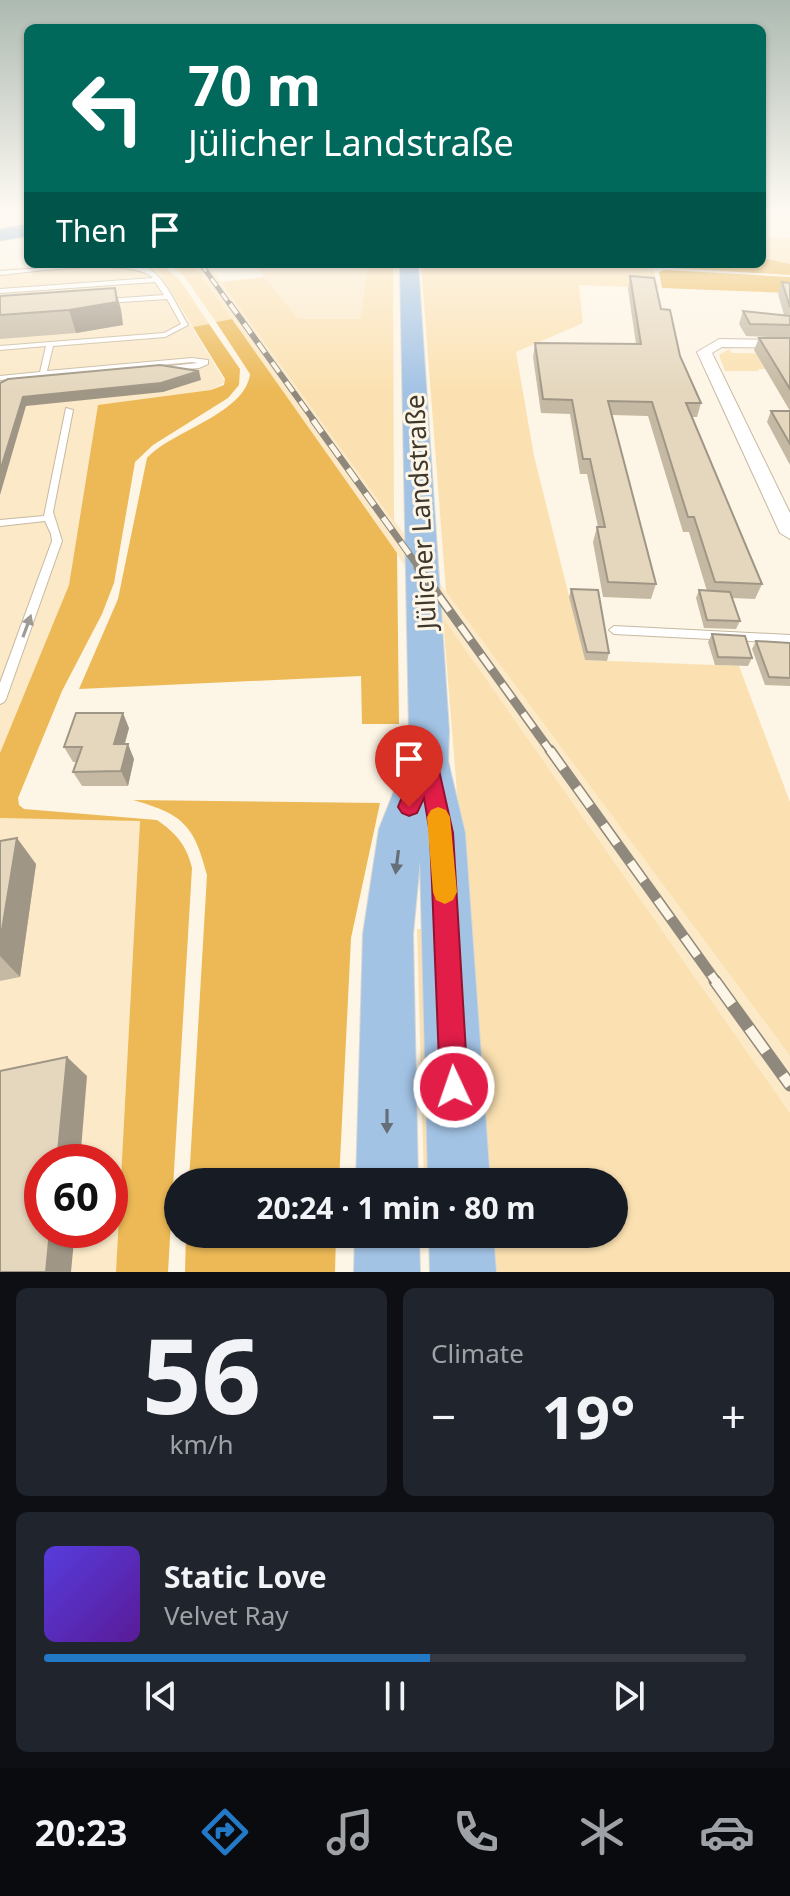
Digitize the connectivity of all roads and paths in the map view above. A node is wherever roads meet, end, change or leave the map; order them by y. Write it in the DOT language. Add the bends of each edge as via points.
graph roads {
  1 [pos="26,271"];
  2 [pos="147,271"];
  3 [pos="409,271"];
  4 [pos="0,273"];
  5 [pos="155,280"];
  6 [pos="0,291"];
  7 [pos="166,297"];
  8 [pos="91,303"];
  9 [pos="50,344"];
  10 [pos="790,344"];
  11 [pos="0,348"];
  12 [pos="43,373"];
  13 [pos="0,380"];
  14 [pos="69,410"];
  15 [pos="48,518"];
  16 [pos="0,523"];
  17 [pos="790,533"];
  18 [pos="614,630"];
  19 [pos="790,639"];
  20 [pos="0,699"];
  21 [pos="427,761"];
  22 [pos="387,1168"];
  23 [pos="458,1168"];
  24 [pos="387,1248"];
  25 [pos="462,1248"];
  26 [pos="387,1272"];
  27 [pos="463,1272"];
  1 -- 4 [label="lane"];
  2 -- 5 [label="lane"];
  3 -- 21 [label="main road, Jülicher Landstraße"];
  5 -- 6 [label="lane"];
  5 -- 7 [label="lane"];
  7 -- 8 [label="lane"];
  7 -- 9 [label="lane" via="185,325 171,333"];
  9 -- 11 [label="lane"];
  9 -- 12 [label="lane"];
  10 -- 17 [label="street" via="729,342 704,352"];
  12 -- 13 [label="lane"];
  12 -- 13 [label="lane" via="205,362"];
  14 -- 15 [label="lane"];
  15 -- 16 [label="lane"];
  20 -- 15 [label="lane, one-way" via="57,541"];
  18 -- 19 [label="lane"];
  21 -- 22 [label="main road, Jülicher Landstraße, one-way" via="401,829 388,934"];
  21 -- 23 [label="main road, Jülicher Landstraße" via="442,833"];
  24 -- 26 [label="main road"];
  25 -- 27 [label="main road"];
}
